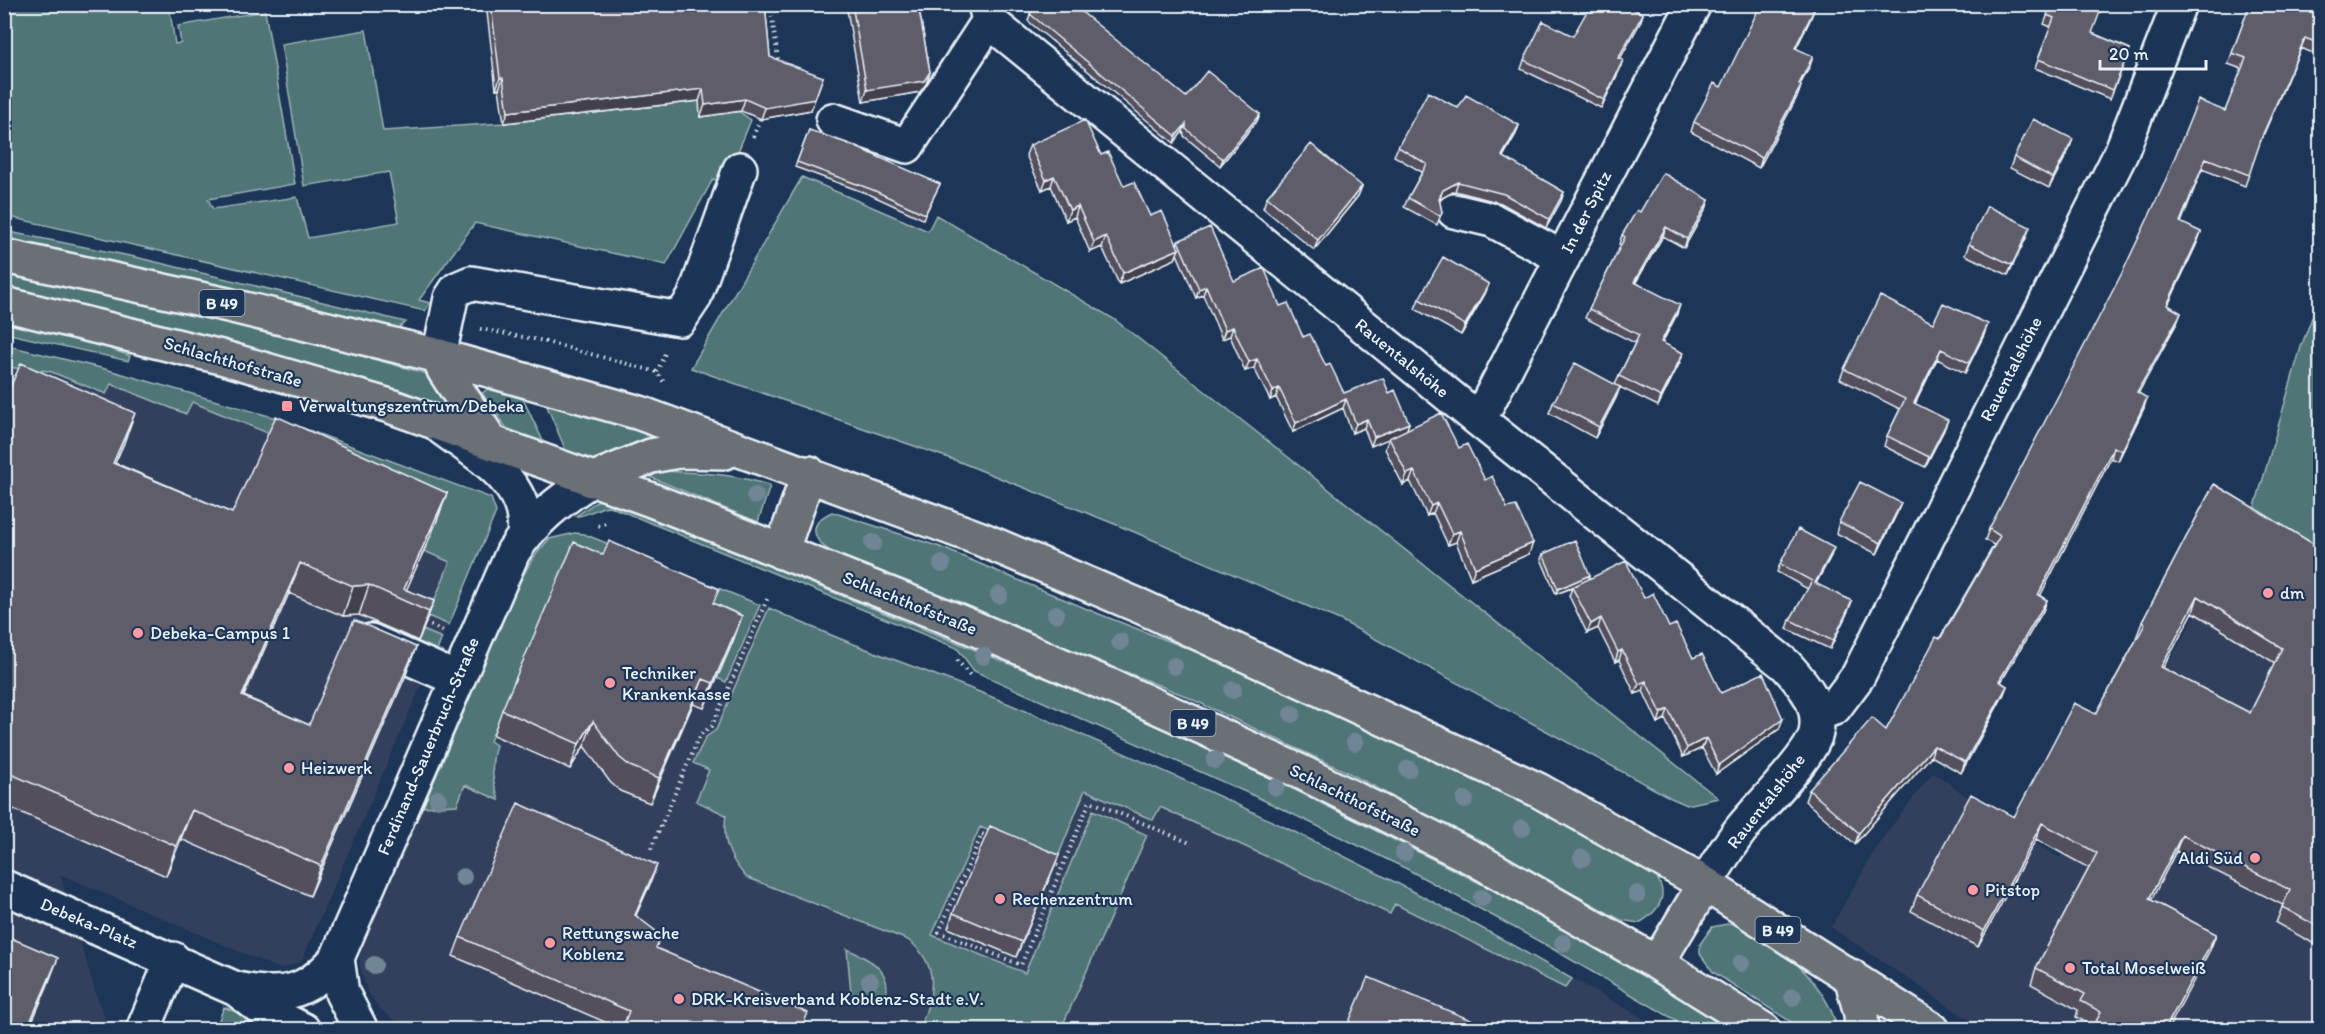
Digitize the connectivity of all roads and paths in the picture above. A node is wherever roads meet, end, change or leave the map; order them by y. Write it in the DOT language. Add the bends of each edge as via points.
graph roads {
  1 [pos="770,4"];
  2 [pos="1694,4"];
  3 [pos="2179,4"];
  4 [pos="987,13"];
  5 [pos="780,70"];
  6 [pos="767,103"];
  7 [pos="833,120"];
  8 [pos="740,169"];
  9 [pos="1454,211"];
  10 [pos="4,256"];
  11 [pos="1563,258"];
  12 [pos="4,304"];
  13 [pos="539,340"];
  14 [pos="439,356"];
  15 [pos="657,372"];
  16 [pos="1479,420"];
  17 [pos="435,422"];
  18 [pos="491,442"];
  19 [pos="751,452"];
  20 [pos="809,473"];
  21 [pos="591,480"];
  22 [pos="524,536"];
  23 [pos="780,552"];
  24 [pos="769,595"];
  25 [pos="351,632"];
  26 [pos="457,679"];
  27 [pos="1816,714"];
  28 [pos="992,838"];
  29 [pos="1190,843"];
  30 [pos="651,849"];
  31 [pos="1042,859"];
  32 [pos="1062,867"];
  33 [pos="1705,884"];
  34 [pos="4,887"];
  35 [pos="337,958"];
  36 [pos="173,959"];
  37 [pos="1657,963"];
  38 [pos="1851,976"];
  39 [pos="236,989"];
  40 [pos="143,1029"];
  41 [pos="303,1029"];
  42 [pos="361,1029"];
  43 [pos="1764,1029"];
  44 [pos="1862,1029"];
  45 [pos="1933,1029"];
  1 -- 5 [label="path"];
  2 -- 11 [label="street, In der Spitz"];
  3 -- 27 [label="street, Rauentalshöhe" via="2121,153 1858,676 1834,708"];
  4 -- 7 [label="street" via="907,146"];
  4 -- 16 [label="street, Rauentalshöhe"];
  6 -- 8 [label="path"];
  8 -- 14 [label="street" via="694,298 680,319 471,284 457,289 451,298"];
  9 -- 11 [label="street" via="1492,220"];
  10 -- 14 [label="main road, B 49"];
  11 -- 16 [label="street, In der Spitz"];
  12 -- 17 [label="main road, Schlachthofstraße / B 49" via="221,357"];
  13 -- 15 [label="path"];
  14 -- 18 [label="main road"];
  14 -- 19 [label="main road, B 49" via="640,413"];
  16 -- 27 [label="street, Rauentalshöhe" via="1786,664 1812,697"];
  17 -- 18 [label="main road, Schlachthofstraße / B 49"];
  17 -- 22 [label="street" via="508,481 524,510"];
  18 -- 21 [label="main road, Schlachthofstraße / B 49"];
  19 -- 20 [label="main road, B 49"];
  19 -- 21 [label="main road" via="678,451 651,456"];
  20 -- 23 [label="main road"];
  20 -- 33 [label="main road, B 49" via="1142,607 1538,790"];
  21 -- 22 [label="street, Ferdinand-Sauerbruch-Straße" via="552,507"];
  21 -- 23 [label="main road, Schlachthofstraße / B 49"];
  22 -- 26 [label="street, Ferdinand-Sauerbruch-Straße" via="513,552"];
  23 -- 37 [label="main road, Schlachthofstraße / B 49" via="955,620 1301,772 1477,860"];
  24 -- 30 [label="path" via="712,726 700,735"];
  25 -- 26 [label="street"];
  26 -- 35 [label="street, Ferdinand-Sauerbruch-Straße"];
  27 -- 33 [label="street, Rauentalshöhe" via="1816,734 1802,757 1741,828"];
  28 -- 32 [label="path" via="982,834 939,932 1021,965"];
  29 -- 32 [label="path" via="1090,801"];
  31 -- 32 [label="path"];
  33 -- 37 [label="main road"];
  33 -- 38 [label="main road, B 49"];
  34 -- 36 [label="street, Debeka-Platz"];
  35 -- 39 [label="street, Ferdinand-Sauerbruch-Straße" via="320,976 297,990 273,995"];
  35 -- 42 [label="street" via="342,993"];
  36 -- 39 [label="street, Ferdinand-Sauerbruch-Straße"];
  36 -- 40 [label="street"];
  37 -- 43 [label="main road, Schlachthofstraße / B 49"];
  38 -- 44 [label="main road"];
  38 -- 45 [label="main road, B 49"];
  39 -- 41 [label="street, Ferdinand-Sauerbruch-Straße" via="262,1009"];
}
